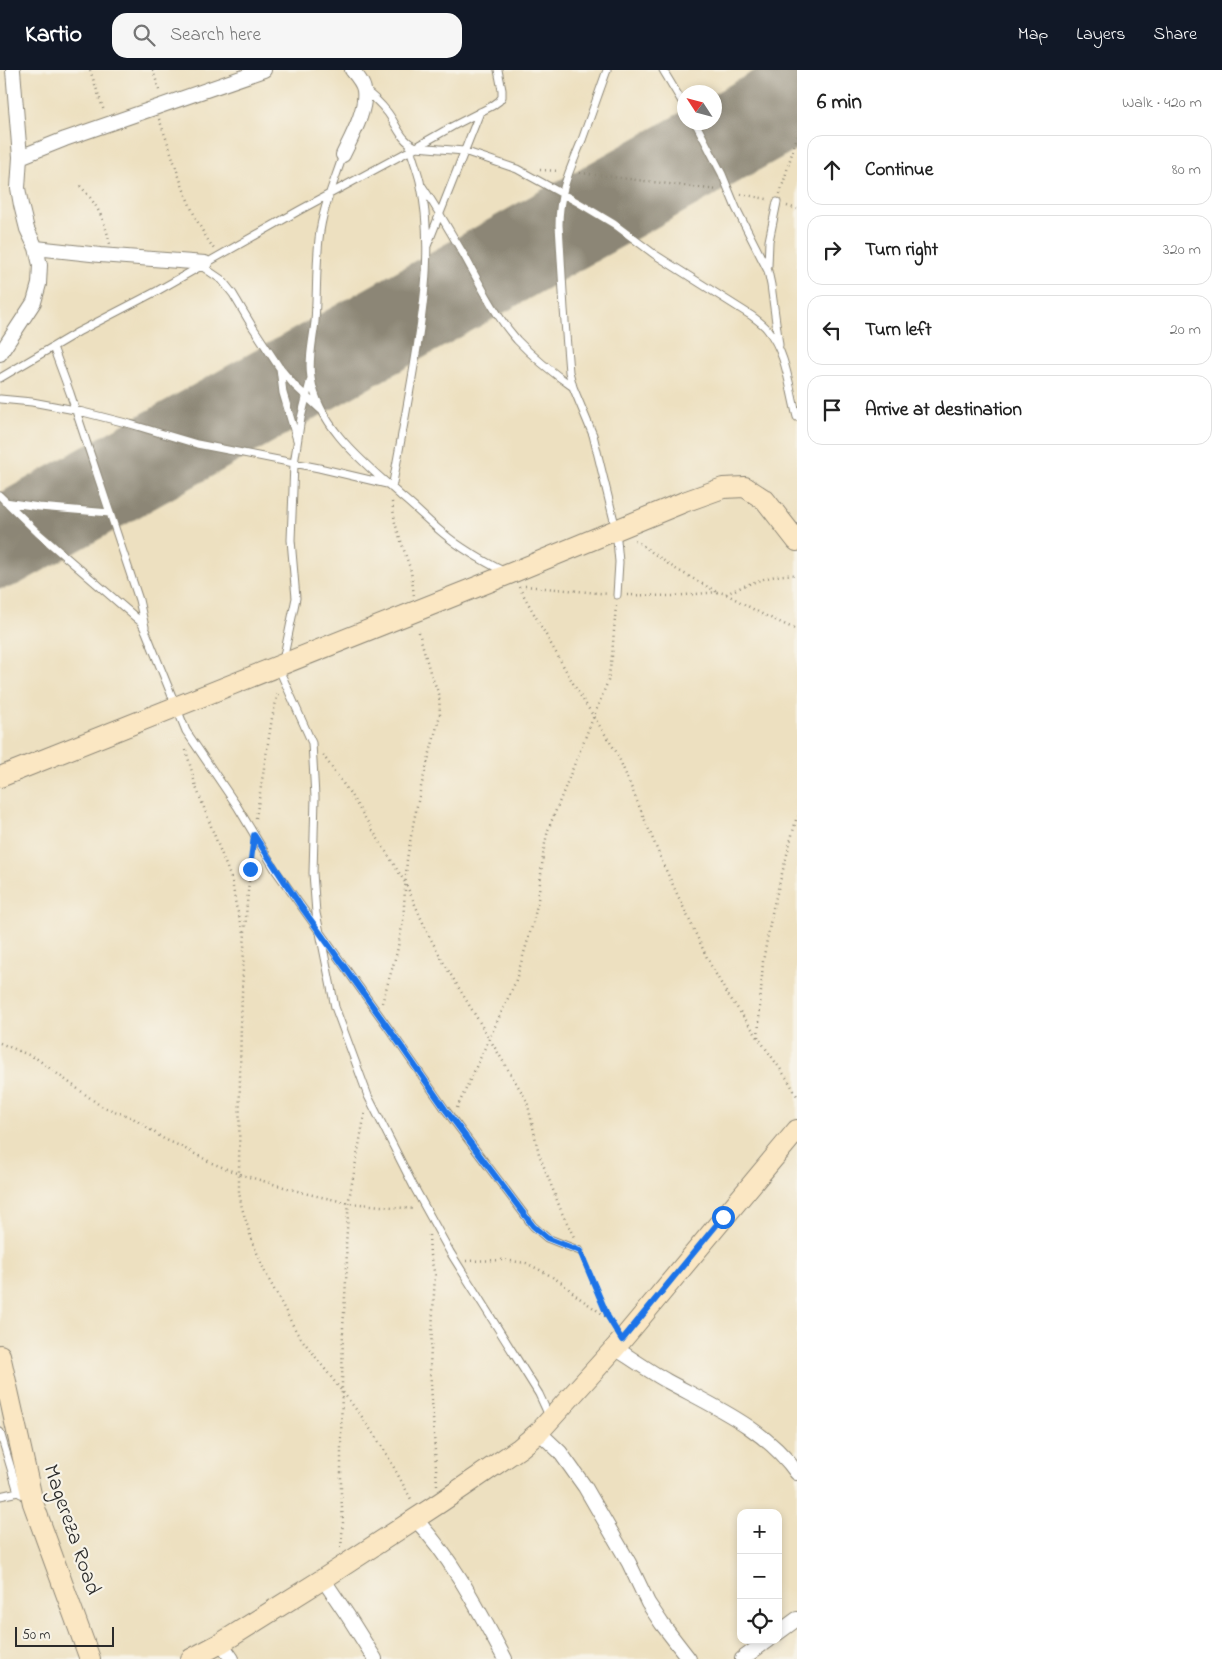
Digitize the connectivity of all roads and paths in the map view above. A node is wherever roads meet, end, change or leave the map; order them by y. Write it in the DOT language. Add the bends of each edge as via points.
graph roads {
  1 [pos="13,70"];
  2 [pos="90,70"];
  3 [pos="153,70"];
  4 [pos="264,70"];
  5 [pos="498,70"];
  6 [pos="606,70"];
  7 [pos="663,70"];
  8 [pos="361,78"];
  9 [pos="677,93"];
  10 [pos="160,107"];
  11 [pos="480,112"];
  12 [pos="108,125"];
  13 [pos="699,130"];
  14 [pos="797,136"];
  15 [pos="412,147"];
  16 [pos="464,151"];
  17 [pos="343,155"];
  18 [pos="20,157"];
  19 [pos="517,169"];
  20 [pos="569,172"];
  21 [pos="420,183"];
  22 [pos="80,186"];
  23 [pos="730,192"];
  24 [pos="561,194"];
  25 [pos="328,196"];
  26 [pos="778,202"];
  27 [pos="797,209"];
  28 [pos="441,214"];
  29 [pos="36,248"];
  30 [pos="426,249"];
  31 [pos="113,255"];
  32 [pos="219,256"];
  33 [pos="203,264"];
  34 [pos="768,271"];
  35 [pos="52,347"];
  36 [pos="780,353"];
  37 [pos="0,354"];
  38 [pos="279,367"];
  39 [pos="0,378"];
  40 [pos="311,378"];
  41 [pos="573,387"];
  42 [pos="307,398"];
  43 [pos="0,399"];
  44 [pos="75,410"];
  45 [pos="323,412"];
  46 [pos="797,416"];
  47 [pos="297,440"];
  48 [pos="294,464"];
  49 [pos="390,486"];
  50 [pos="0,496"];
  51 [pos="3,501"];
  52 [pos="110,513"];
  53 [pos="619,528"];
  54 [pos="797,541"];
  55 [pos="509,574"];
  56 [pos="797,575"];
  57 [pos="719,592"];
  58 [pos="726,594"];
  59 [pos="617,595"];
  60 [pos="416,611"];
  61 [pos="797,630"];
  62 [pos="146,632"];
  63 [pos="282,670"];
  64 [pos="176,707"];
  65 [pos="594,715"];
  66 [pos="186,731"];
  67 [pos="309,736"];
  68 [pos="0,777"];
  69 [pos="797,816"];
  70 [pos="254,835"];
  71 [pos="406,884"];
  72 [pos="319,933"];
  73 [pos="244,934"];
  74 [pos="379,1014"];
  75 [pos="488,1038"];
  76 [pos="758,1039"];
  77 [pos="0,1042"];
  78 [pos="368,1096"];
  79 [pos="797,1096"];
  80 [pos="452,1118"];
  81 [pos="797,1130"];
  82 [pos="239,1174"];
  83 [pos="349,1203"];
  84 [pos="427,1210"];
  85 [pos="431,1219"];
  86 [pos="580,1251"];
  87 [pos="454,1260"];
  88 [pos="609,1319"];
  89 [pos="619,1344"];
  90 [pos="0,1356"];
  91 [pos="342,1390"];
  92 [pos="545,1426"];
  93 [pos="0,1432"];
  94 [pos="797,1473"];
  95 [pos="0,1496"];
  96 [pos="25,1497"];
  97 [pos="438,1504"];
  98 [pos="418,1517"];
  99 [pos="330,1574"];
  100 [pos="797,1619"];
  101 [pos="782,1630"];
  102 [pos="763,1644"];
  103 [pos="226,1651"];
  104 [pos="90,1659"];
  105 [pos="191,1659"];
  106 [pos="375,1659"];
  107 [pos="504,1659"];
  108 [pos="689,1659"];
  109 [pos="742,1659"];
  1 -- 18 [label="street"];
  2 -- 12 [label="path"];
  3 -- 10 [label="path"];
  4 -- 10 [label="street"];
  5 -- 11 [label="lane" via="502,96"];
  6 -- 20 [label="lane"];
  7 -- 9 [label="lane"];
  8 -- 15 [label="lane"];
  8 -- 17 [label="street" via="363,103"];
  10 -- 12 [label="street"];
  10 -- 32 [label="path" via="185,195 201,229"];
  11 -- 15 [label="lane"];
  11 -- 16 [label="lane"];
  12 -- 18 [label="street"];
  13 -- 23 [label="lane"];
  14 -- 26 [label="path"];
  15 -- 16 [label="lane"];
  15 -- 21 [label="lane"];
  15 -- 25 [label="lane"];
  16 -- 19 [label="lane"];
  16 -- 28 [label="lane"];
  17 -- 25 [label="lane"];
  18 -- 29 [label="street" via="20,205"];
  19 -- 20 [label="path"];
  19 -- 24 [label="lane"];
  20 -- 23 [label="path"];
  20 -- 24 [label="lane"];
  21 -- 28 [label="lane"];
  21 -- 30 [label="lane"];
  22 -- 31 [label="path" via="101,214"];
  23 -- 26 [label="path"];
  23 -- 34 [label="lane"];
  24 -- 36 [label="lane" via="614,224 660,258 752,316 766,327"];
  24 -- 41 [label="lane" via="559,225 564,310"];
  25 -- 32 [label="lane"];
  25 -- 40 [label="lane" via="319,239"];
  26 -- 27 [label="path"];
  26 -- 34 [label="lane" via="769,241"];
  28 -- 30 [label="lane"];
  28 -- 41 [label="lane" via="498,315 535,358"];
  29 -- 31 [label="street"];
  29 -- 37 [label="street" via="40,265 34,302"];
  30 -- 49 [label="lane" via="422,320"];
  31 -- 33 [label="street"];
  32 -- 33 [label="lane"];
  33 -- 35 [label="lane"];
  33 -- 38 [label="lane" via="233,294"];
  34 -- 36 [label="lane"];
  35 -- 39 [label="lane"];
  35 -- 44 [label="lane"];
  36 -- 46 [label="lane"];
  38 -- 42 [label="lane"];
  38 -- 47 [label="lane"];
  40 -- 42 [label="lane"];
  40 -- 45 [label="lane"];
  41 -- 53 [label="lane" via="593,435"];
  42 -- 45 [label="lane"];
  42 -- 47 [label="lane"];
  43 -- 44 [label="lane"];
  44 -- 48 [label="lane" via="197,444"];
  44 -- 52 [label="lane"];
  45 -- 49 [label="lane" via="356,455"];
  47 -- 48 [label="lane"];
  48 -- 49 [label="lane"];
  48 -- 63 [label="lane" via="291,540 296,598"];
  49 -- 55 [label="lane" via="458,545"];
  49 -- 60 [label="path" via="393,513 411,570"];
  50 -- 51 [label="lane"];
  51 -- 52 [label="lane"];
  51 -- 62 [label="lane" via="141,622"];
  52 -- 62 [label="lane" via="139,600"];
  53 -- 54 [label="street" via="723,488 745,487 764,500"];
  53 -- 55 [label="street"];
  53 -- 57 [label="path" via="656,556"];
  53 -- 59 [label="lane"];
  55 -- 60 [label="street"];
  56 -- 58 [label="path" via="775,576"];
  57 -- 58 [label="path"];
  57 -- 59 [label="path" via="672,596"];
  58 -- 61 [label="path"];
  59 -- 65 [label="path" via="608,681"];
  59 -- 65 [label="path" via="518,585"];
  60 -- 63 [label="street"];
  60 -- 71 [label="path" via="420,639 441,703 413,825"];
  62 -- 64 [label="lane"];
  63 -- 64 [label="street"];
  63 -- 67 [label="lane"];
  63 -- 70 [label="path"];
  64 -- 66 [label="lane"];
  64 -- 68 [label="street"];
  65 -- 75 [label="path" via="548,830 533,923 514,983"];
  65 -- 76 [label="path" via="617,753 709,962"];
  66 -- 70 [label="lane"];
  66 -- 73 [label="path" via="190,767 235,890"];
  67 -- 71 [label="path"];
  67 -- 72 [label="lane" via="314,768 313,873"];
  69 -- 76 [label="path" via="763,961"];
  70 -- 72 [label="lane"];
  70 -- 73 [label="path"];
  71 -- 74 [label="path" via="397,952"];
  71 -- 75 [label="path" via="440,957"];
  72 -- 74 [label="lane"];
  72 -- 78 [label="lane" via="335,1007"];
  73 -- 82 [label="path"];
  74 -- 80 [label="lane"];
  75 -- 80 [label="path"];
  75 -- 86 [label="path" via="527,1102 538,1154"];
  76 -- 79 [label="path"];
  77 -- 82 [label="path" via="36,1058 101,1106 133,1118 164,1139"];
  78 -- 83 [label="path"];
  78 -- 84 [label="lane"];
  80 -- 86 [label="lane" via="533,1226 547,1238"];
  81 -- 89 [label="street"];
  82 -- 83 [label="path"];
  82 -- 91 [label="path" via="242,1208 265,1272 297,1333"];
  83 -- 84 [label="path"];
  83 -- 91 [label="path"];
  84 -- 85 [label="lane"];
  85 -- 87 [label="lane"];
  85 -- 97 [label="path" via="429,1248 436,1275 430,1367"];
  86 -- 88 [label="path"];
  87 -- 88 [label="path" via="526,1263 546,1272"];
  87 -- 92 [label="lane" via="539,1394"];
  88 -- 89 [label="path"];
  89 -- 92 [label="street"];
  89 -- 94 [label="street" via="665,1380 749,1427 783,1455"];
  90 -- 96 [label="street, Magereza Road"];
  91 -- 98 [label="path" via="381,1446"];
  91 -- 99 [label="path" via="343,1522"];
  92 -- 97 [label="street" via="520,1448"];
  92 -- 108 [label="street" via="629,1563 648,1603"];
  93 -- 96 [label="lane"];
  95 -- 96 [label="lane"];
  96 -- 104 [label="street, Magereza Road"];
  97 -- 98 [label="street"];
  98 -- 99 [label="street"];
  98 -- 107 [label="street"];
  99 -- 103 [label="street"];
  99 -- 106 [label="street" via="348,1616"];
  100 -- 101 [label="street"];
  102 -- 109 [label="street"];
  103 -- 105 [label="street"];
}
